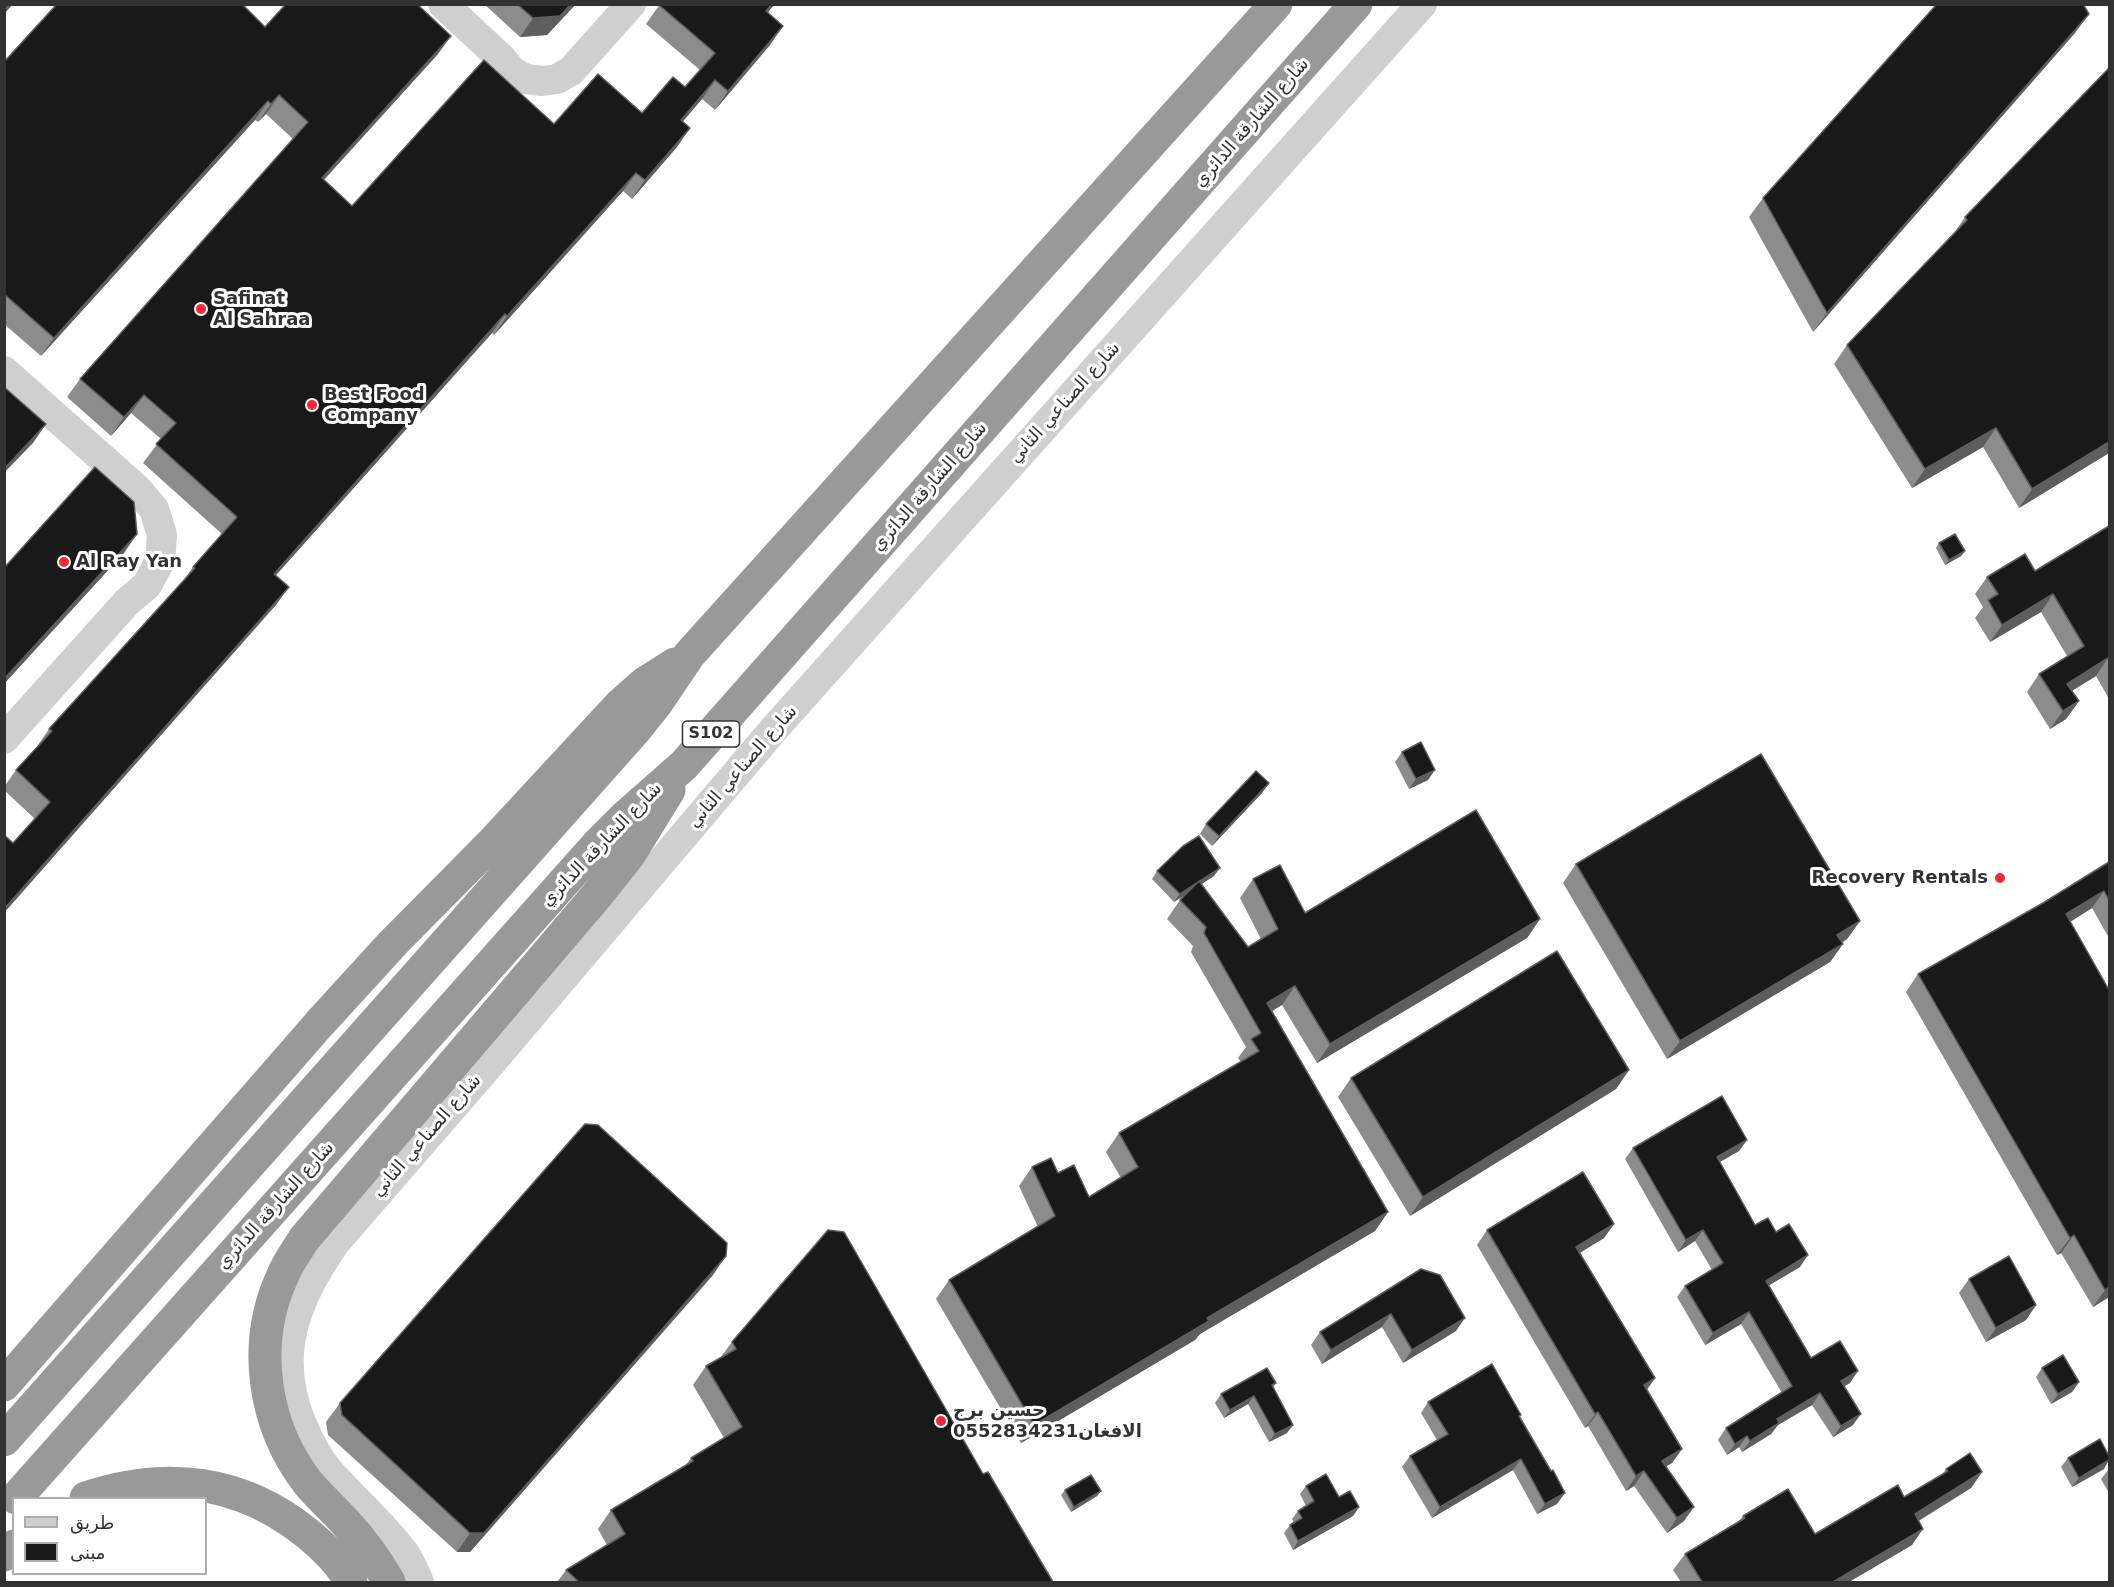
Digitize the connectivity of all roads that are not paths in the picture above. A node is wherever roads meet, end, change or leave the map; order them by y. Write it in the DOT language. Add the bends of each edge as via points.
graph roads {
  1 [pos="443,4"];
  2 [pos="631,4"];
  3 [pos="1276,4"];
  4 [pos="1356,4"];
  5 [pos="1422,4"];
  6 [pos="4,371"];
  7 [pos="689,655"];
  8 [pos="4,739"];
  9 [pos="684,765"];
  10 [pos="4,1385"];
  11 [pos="12,1431"];
  12 [pos="18,1497"];
  13 [pos="90,1497"];
  14 [pos="351,1582"];
  15 [pos="389,1582"];
  16 [pos="419,1582"];
  1 -- 2 [label="street" via="502,59 542,67 582,60"];
  3 -- 7 [label="highway"];
  4 -- 9 [label="highway, شارع الشارقة الدائري / S102"];
  5 -- 16 [label="street, شارع الصناعي الثاني" via="774,729 335,1243 313,1274 298,1309 289,1346 289,1378 296,1410 308,1440 326,1468 382,1526 406,1556"];
  6 -- 8 [label="street" via="137,489 141,518 141,546 127,602"];
  7 -- 10 [label="highway" via="645,683 620,705 393,943"];
  7 -- 11 [label="highway" via="636,729"];
  9 -- 12 [label="highway, شارع الشارقة الدائري / S102" via="597,845"];
  9 -- 15 [label="highway" via="629,855 304,1239 283,1274 266,1334 268,1397 276,1427 297,1467 378,1562"];
  13 -- 14 [label="highway" via="128,1486 170,1482 212,1486 252,1499 289,1518 321,1545"];
}
